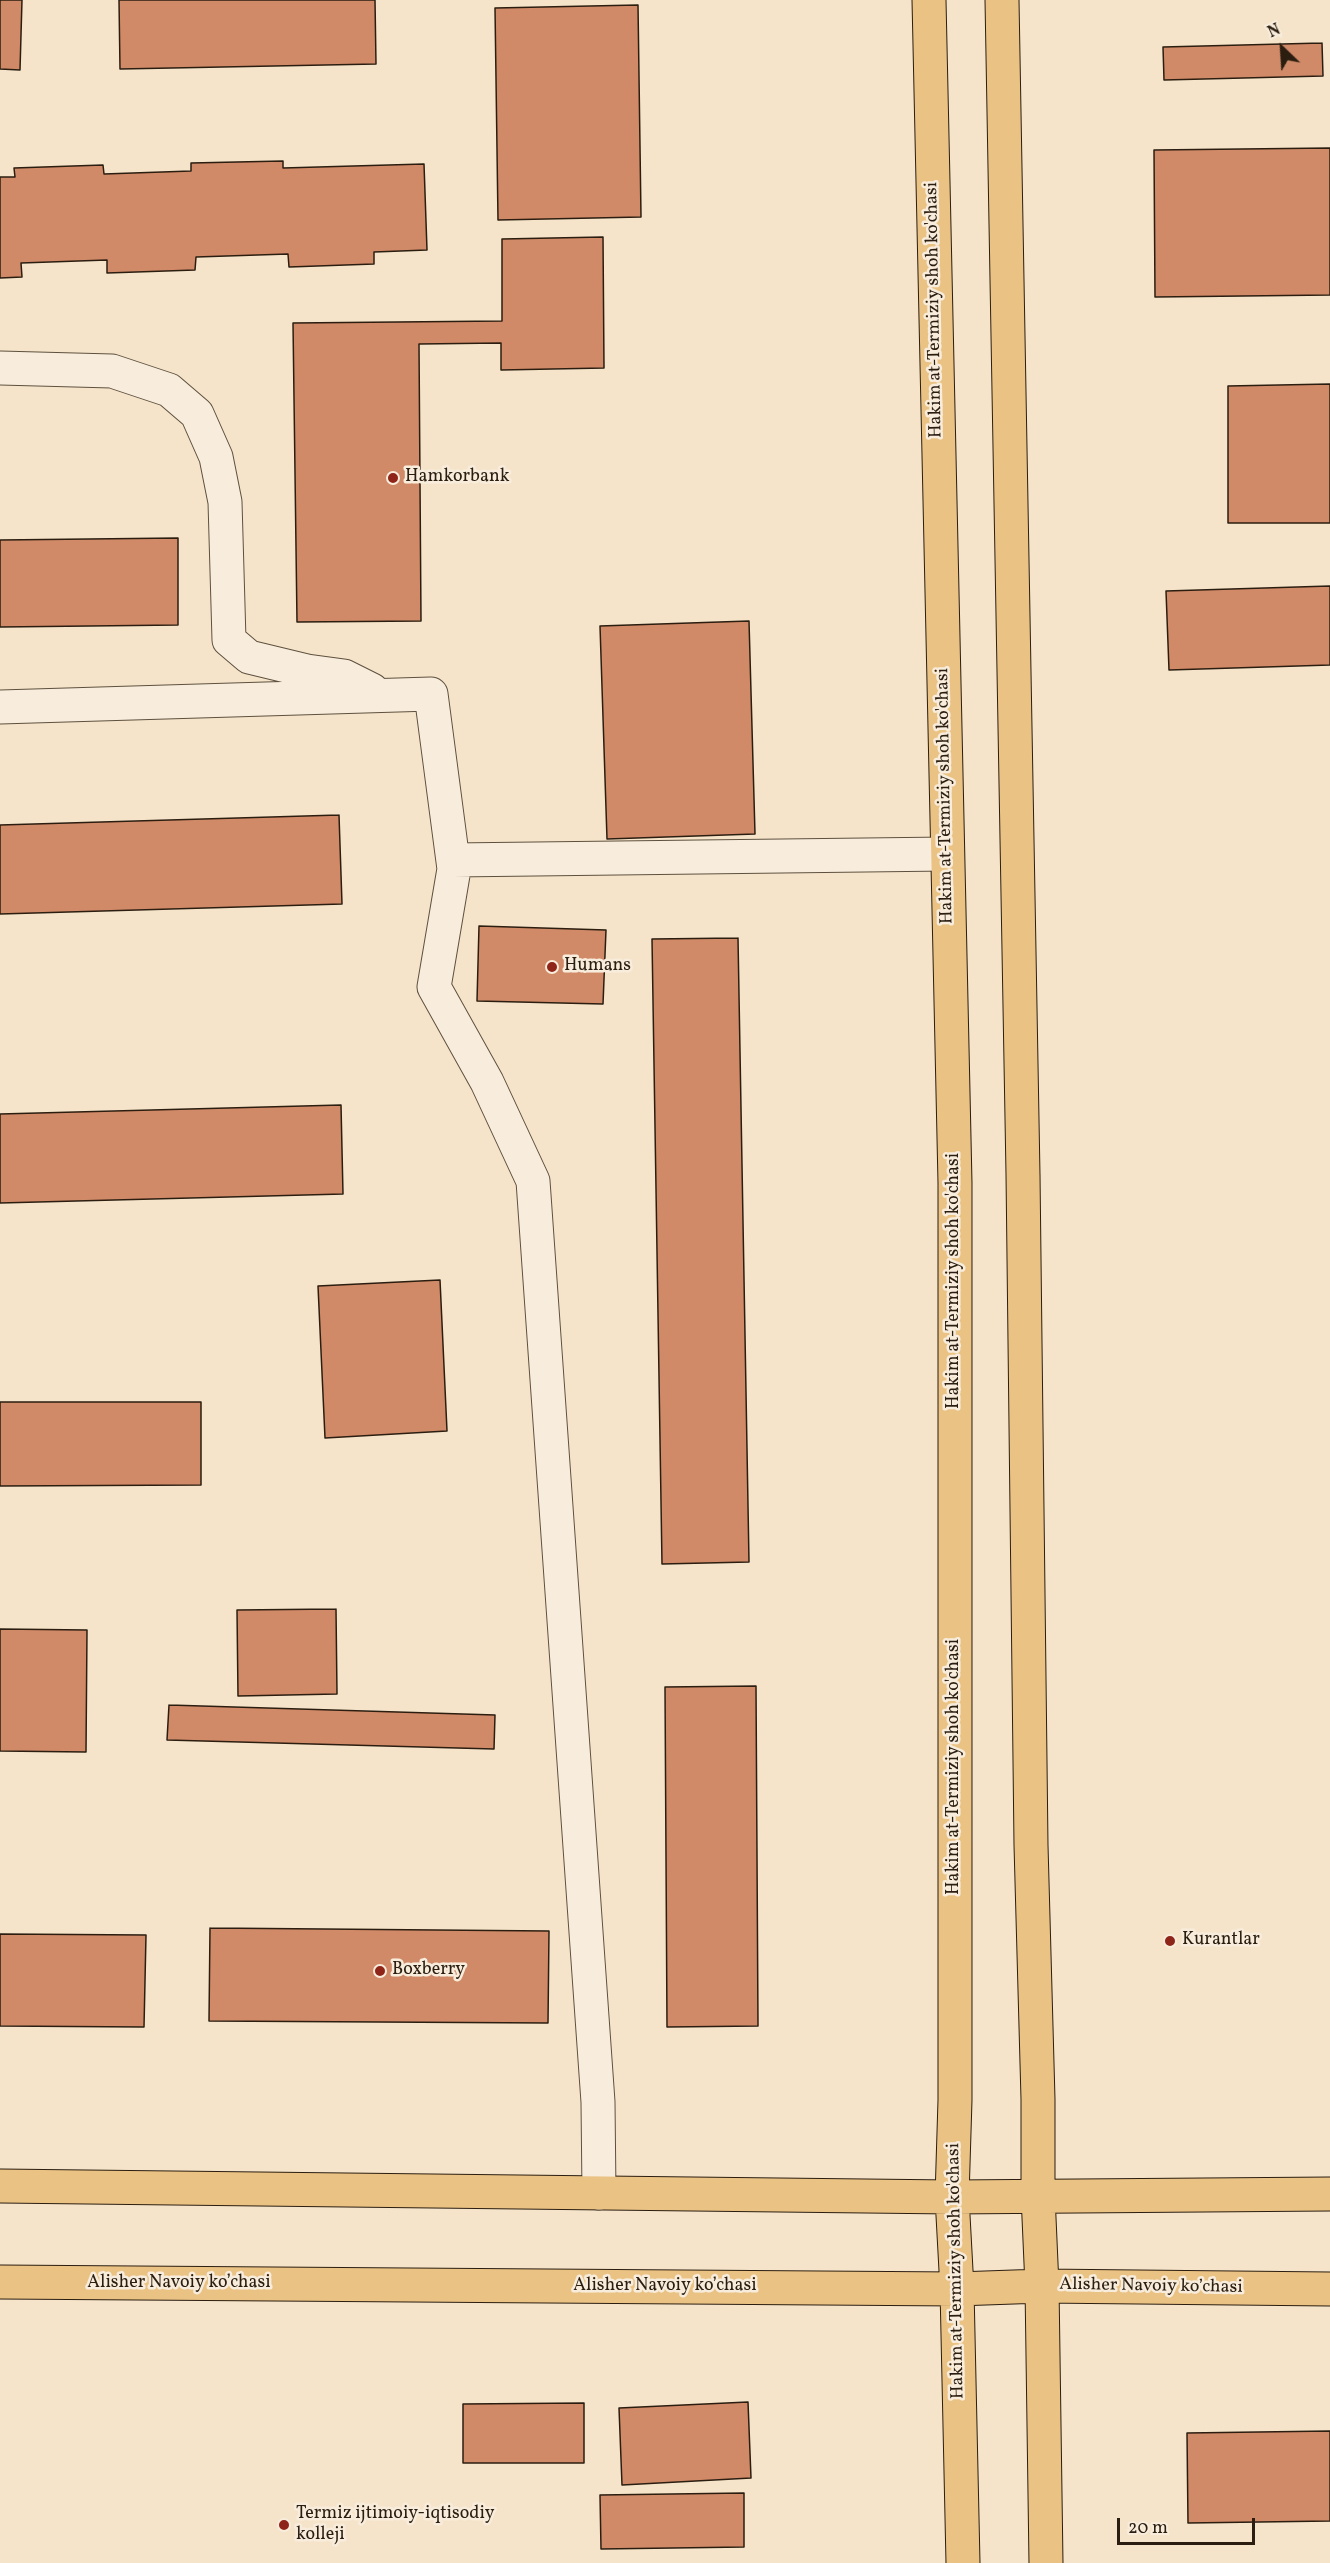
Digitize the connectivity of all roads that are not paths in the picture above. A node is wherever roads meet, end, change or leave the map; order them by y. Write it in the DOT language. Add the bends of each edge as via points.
graph roads {
  1 [pos="928,0"];
  2 [pos="1002,0"];
  3 [pos="0,368"];
  4 [pos="384,696"];
  5 [pos="0,707"];
  6 [pos="948,854"];
  7 [pos="453,860"];
  8 [pos="0,2186"];
  9 [pos="599,2193"];
  10 [pos="1330,2194"];
  11 [pos="1038,2195"];
  12 [pos="952,2197"];
  13 [pos="0,2282"];
  14 [pos="1042,2286"];
  15 [pos="957,2289"];
  16 [pos="1330,2289"];
  17 [pos="963,2563"];
  18 [pos="1046,2563"];
  1 -- 6 [label="main road, Hakim at-Termiziy shoh ko'chasi"];
  2 -- 11 [label="main road"];
  3 -- 4 [label="lane" via="112,371 169,390 197,414 216,457 225,502 229,640 249,657 344,676"];
  4 -- 5 [label="lane"];
  4 -- 7 [label="lane" via="430,694"];
  6 -- 7 [label="lane"];
  6 -- 12 [label="main road, Hakim at-Termiziy shoh ko'chasi" via="955,1183 956,2100"];
  7 -- 9 [label="lane" via="434,987 487,1082 532,1180 598,2102"];
  8 -- 9 [label="main road"];
  9 -- 12 [label="main road"];
  10 -- 11 [label="main road"];
  11 -- 12 [label="main road"];
  11 -- 14 [label="main road"];
  12 -- 15 [label="main road, Hakim at-Termiziy shoh ko'chasi"];
  13 -- 15 [label="main road, Alisher Navoiy ko’chasi"];
  14 -- 15 [label="main road, Alisher Navoiy ko’chasi"];
  14 -- 16 [label="main road, Alisher Navoiy ko’chasi"];
  14 -- 18 [label="main road"];
  15 -- 17 [label="main road, Hakim at-Termiziy shoh ko'chasi"];
}
